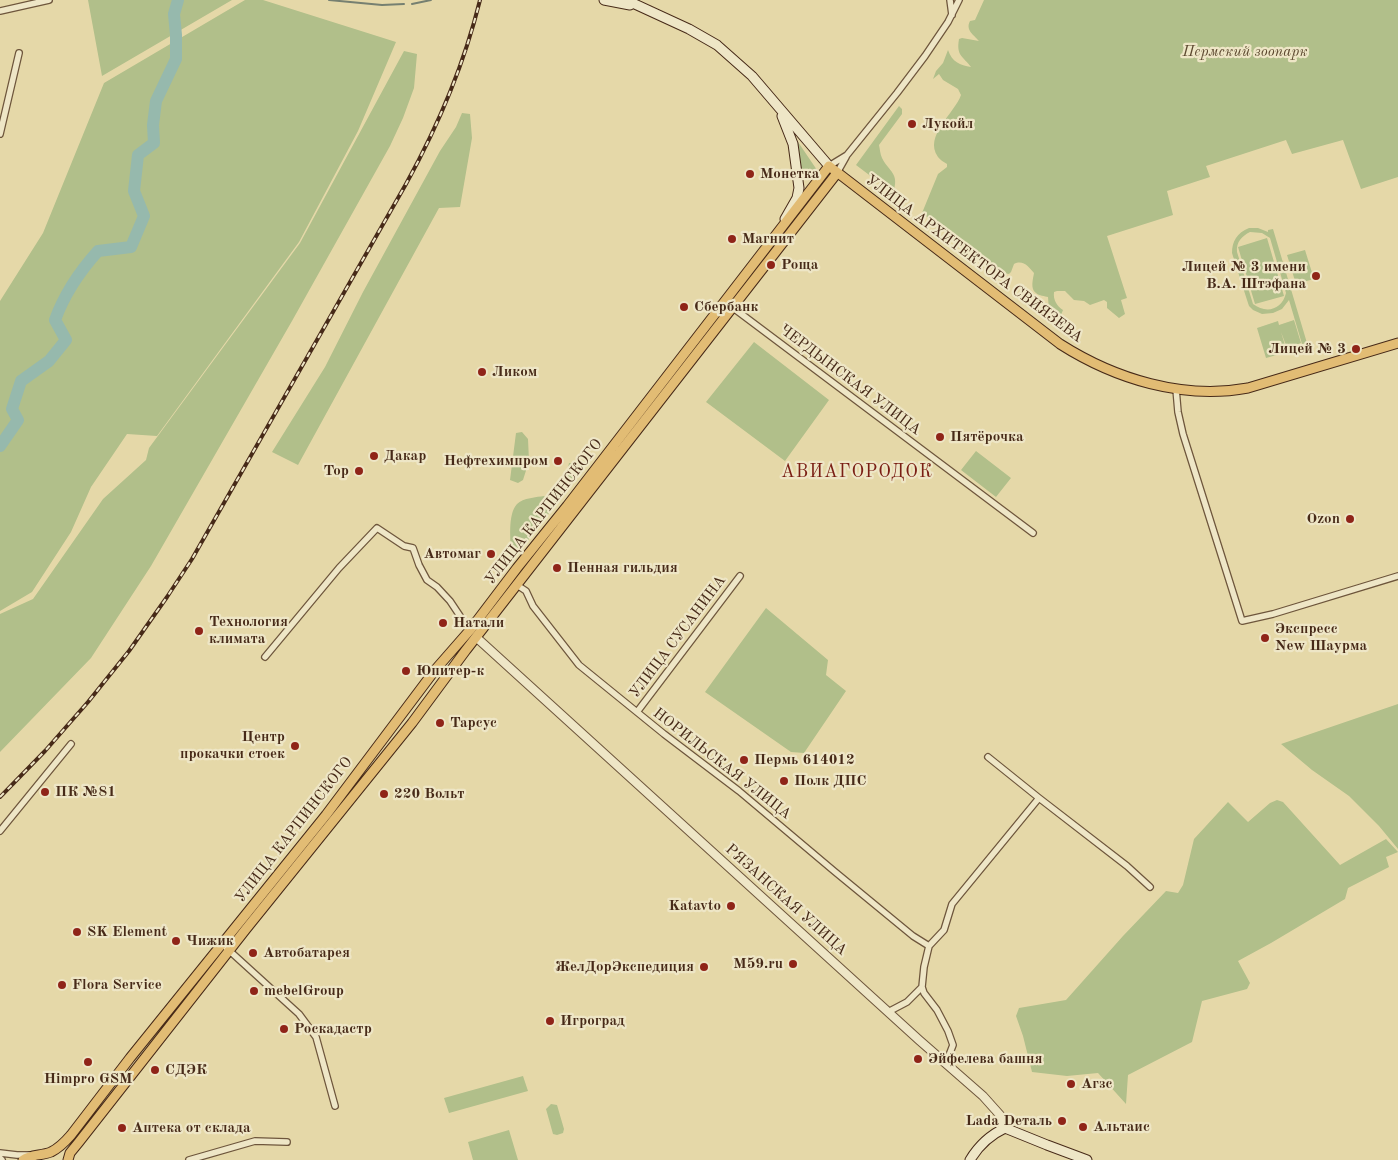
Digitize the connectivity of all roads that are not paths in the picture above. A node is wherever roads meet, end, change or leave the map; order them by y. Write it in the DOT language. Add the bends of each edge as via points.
graph roads {
  1 [pos="49,0"];
  2 [pos="604,0"];
  3 [pos="626,0"];
  4 [pos="950,0"];
  5 [pos="959,0"];
  6 [pos="648,10"];
  7 [pos="0,11"];
  8 [pos="952,15"];
  9 [pos="19,54"];
  10 [pos="773,101"];
  11 [pos="0,134"];
  12 [pos="847,155"];
  13 [pos="829,166"];
  14 [pos="837,172"];
  15 [pos="783,225"];
  16 [pos="724,301"];
  17 [pos="733,307"];
  18 [pos="1398,343"];
  19 [pos="1176,389"];
  20 [pos="623,440"];
  21 [pos="607,462"];
  22 [pos="1033,533"];
  23 [pos="740,576"];
  24 [pos="1398,576"];
  25 [pos="517,585"];
  26 [pos="470,630"];
  27 [pos="476,638"];
  28 [pos="264,657"];
  29 [pos="637,712"];
  30 [pos="396,722"];
  31 [pos="407,729"];
  32 [pos="71,744"];
  33 [pos="988,757"];
  34 [pos="1039,798"];
  35 [pos="0,832"];
  36 [pos="1150,887"];
  37 [pos="222,944"];
  38 [pos="929,946"];
  39 [pos="230,951"];
  40 [pos="922,987"];
  41 [pos="888,1012"];
  42 [pos="156,1025"];
  43 [pos="166,1030"];
  44 [pos="946,1062"];
  45 [pos="335,1106"];
  46 [pos="1006,1128"];
  47 [pos="287,1142"];
  48 [pos="0,1153"];
  49 [pos="35,1155"];
  50 [pos="22,1160"];
  51 [pos="55,1160"];
  52 [pos="68,1160"];
  53 [pos="189,1160"];
  54 [pos="970,1160"];
  55 [pos="1084,1160"];
  1 -- 7 [label="street"];
  2 -- 6 [label="main road, УЛИЦА АРХИТЕКТОРА СВИЯЗЕВА"];
  3 -- 6 [label="main road, УЛИЦА АРХИТЕКТОРА СВИЯЗЕВА"];
  4 -- 8 [label="street"];
  5 -- 8 [label="street, УЛИЦА КАРПИНСКОГО"];
  6 -- 10 [label="main road, УЛИЦА АРХИТЕКТОРА СВИЯЗЕВА" via="717,44 746,69"];
  8 -- 12 [label="street, УЛИЦА КАРПИНСКОГО" via="925,56"];
  9 -- 11 [label="street"];
  10 -- 13 [label="main road, УЛИЦА АРХИТЕКТОРА СВИЯЗЕВА"];
  10 -- 15 [label="main road" via="793,144 799,188 798,198"];
  12 -- 13 [label="street, УЛИЦА КАРПИНСКОГО"];
  12 -- 14 [label="street"];
  13 -- 14 [label="main road, УЛИЦА АРХИТЕКТОРА СВИЯЗЕВА"];
  13 -- 15 [label="main road, УЛИЦА КАРПИНСКОГО"];
  14 -- 17 [label="main road, УЛИЦА КАРПИНСКОГО"];
  14 -- 19 [label="main road, УЛИЦА АРХИТЕКТОРА СВИЯЗЕВА" via="1060,344 1096,365"];
  15 -- 16 [label="main road, УЛИЦА КАРПИНСКОГО"];
  16 -- 17 [label="street, ЧЕРДЫНСКАЯ УЛИЦА"];
  16 -- 20 [label="main road, УЛИЦА КАРПИНСКОГО"];
  17 -- 20 [label="main road, УЛИЦА КАРПИНСКОГО"];
  17 -- 22 [label="street, ЧЕРДЫНСКАЯ УЛИЦА"];
  18 -- 19 [label="main road, УЛИЦА АРХИТЕКТОРА СВИЯЗЕВА" via="1248,388 1228,392"];
  19 -- 24 [label="street" via="1183,434 1242,621"];
  20 -- 21 [label="main road, УЛИЦА КАРПИНСКОГО"];
  21 -- 25 [label="main road, УЛИЦА КАРПИНСКОГО"];
  21 -- 26 [label="main road, УЛИЦА КАРПИНСКОГО" via="567,506"];
  23 -- 29 [label="street, УЛИЦА СУСАНИНА"];
  25 -- 27 [label="main road, УЛИЦА КАРПИНСКОГО"];
  25 -- 29 [label="street, НОРИЛЬСКАЯ УЛИЦА" via="526,591 533,606 578,665"];
  26 -- 27 [label="street"];
  26 -- 28 [label="street" via="450,601 427,580 413,548 404,546 377,528 338,568"];
  26 -- 30 [label="main road, УЛИЦА КАРПИНСКОГО"];
  27 -- 31 [label="main road, УЛИЦА КАРПИНСКОГО"];
  27 -- 41 [label="street, РЯЗАНСКАЯ УЛИЦА"];
  29 -- 38 [label="street, НОРИЛЬСКАЯ УЛИЦА" via="740,791"];
  30 -- 31 [label="main road" via="406,720"];
  30 -- 37 [label="main road, УЛИЦА КАРПИНСКОГО"];
  31 -- 39 [label="main road, УЛИЦА КАРПИНСКОГО"];
  32 -- 35 [label="street"];
  33 -- 34 [label="street"];
  34 -- 36 [label="street"];
  34 -- 38 [label="street" via="952,904 944,930"];
  37 -- 39 [label="street"];
  37 -- 42 [label="main road, УЛИЦА КАРПИНСКОГО"];
  38 -- 40 [label="street"];
  39 -- 43 [label="main road, УЛИЦА КАРПИНСКОГО"];
  39 -- 45 [label="street" via="299,1014 316,1036"];
  40 -- 41 [label="street" via="907,1002"];
  40 -- 44 [label="street" via="953,1045"];
  41 -- 44 [label="street, РЯЗАНСКАЯ УЛИЦА"];
  42 -- 43 [label="main road" via="158,1032"];
  42 -- 49 [label="main road, УЛИЦА КАРПИНСКОГО" via="62,1145 51,1152"];
  43 -- 52 [label="main road, УЛИЦА КАРПИНСКОГО" via="70,1153"];
  44 -- 46 [label="street, РЯЗАНСКАЯ УЛИЦА" via="983,1096 1000,1115"];
  46 -- 54 [label="main road" via="993,1134"];
  46 -- 55 [label="main road"];
  47 -- 53 [label="street" via="255,1141"];
  48 -- 49 [label="street"];
  49 -- 50 [label="main road, УЛИЦА КАРПИНСКОГО"];
  49 -- 51 [label="main road"];
}
